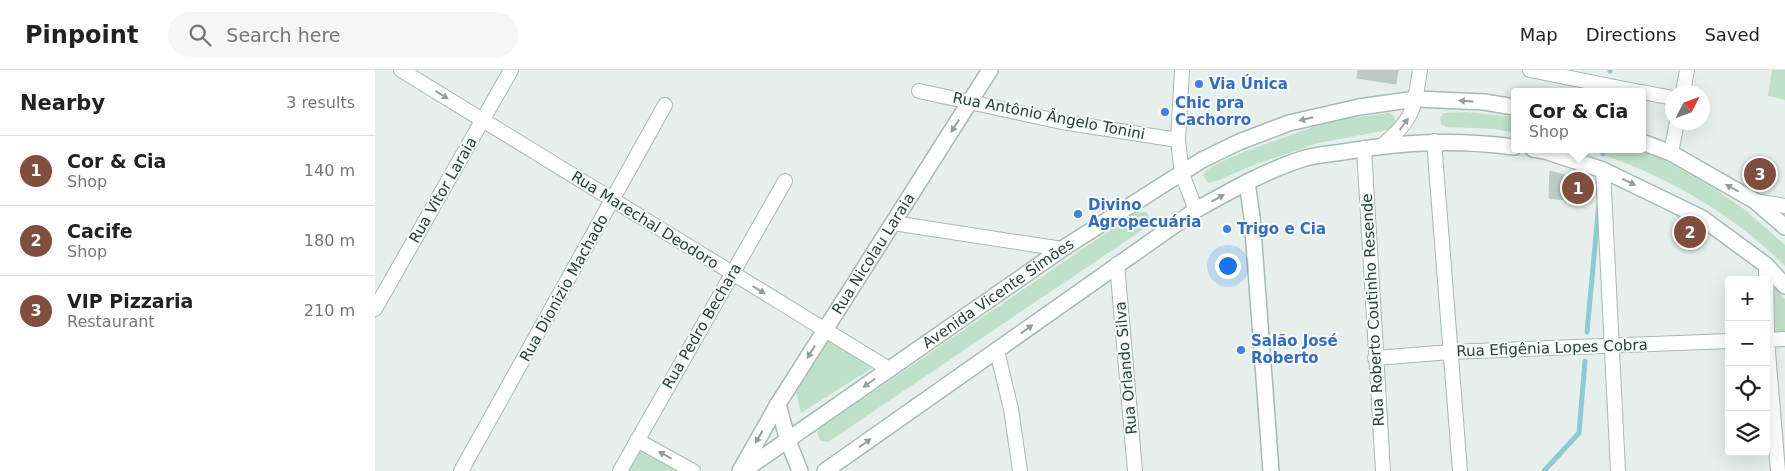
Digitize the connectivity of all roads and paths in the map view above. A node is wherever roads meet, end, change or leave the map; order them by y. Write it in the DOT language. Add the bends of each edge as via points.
graph roads {
  1 [pos="401,70"];
  2 [pos="511,70"];
  3 [pos="990,70"];
  4 [pos="1182,70"];
  5 [pos="1420,70"];
  6 [pos="1530,70"];
  7 [pos="1687,70"];
  8 [pos="1684,85"];
  9 [pos="1621,88"];
  10 [pos="919,91"];
  11 [pos="1646,93"];
  12 [pos="1665,96"];
  13 [pos="1416,99"];
  14 [pos="970,102"];
  15 [pos="665,105"];
  16 [pos="1511,106"];
  17 [pos="483,120"];
  18 [pos="1675,130"];
  19 [pos="1178,140"];
  20 [pos="1434,142"];
  21 [pos="1385,144"];
  22 [pos="1646,144"];
  23 [pos="1511,147"];
  24 [pos="1364,148"];
  25 [pos="1551,153"];
  26 [pos="1671,153"];
  27 [pos="1603,170"];
  28 [pos="1182,174"];
  29 [pos="785,181"];
  30 [pos="1247,182"];
  31 [pos="613,200"];
  32 [pos="1755,200"];
  33 [pos="1785,206"];
  34 [pos="1196,210"];
  35 [pos="893,223"];
  36 [pos="1785,227"];
  37 [pos="1062,250"];
  38 [pos="1117,264"];
  39 [pos="1766,265"];
  40 [pos="732,273"];
  41 [pos="1785,286"];
  42 [pos="375,309"];
  43 [pos="1766,321"];
  44 [pos="824,330"];
  45 [pos="1785,339"];
  46 [pos="1770,340"];
  47 [pos="1725,341"];
  48 [pos="1612,346"];
  49 [pos="997,351"];
  50 [pos="1451,352"];
  51 [pos="1375,358"];
  52 [pos="1768,366"];
  53 [pos="889,369"];
  54 [pos="778,404"];
  55 [pos="637,440"];
  56 [pos="788,441"];
  57 [pos="461,471"];
  58 [pos="620,471"];
  59 [pos="693,471"];
  60 [pos="742,471"];
  61 [pos="800,471"];
  62 [pos="825,471"];
  63 [pos="1020,471"];
  64 [pos="1135,471"];
  65 [pos="1271,471"];
  66 [pos="1383,471"];
  67 [pos="1460,471"];
  68 [pos="1618,471"];
  69 [pos="1778,471"];
  1 -- 17 [label="street, Rua Marechal Deodoro, one-way"];
  2 -- 17 [label="street, Rua Vitor Laraia"];
  3 -- 14 [label="main road, Rua Nicolau Laraia"];
  4 -- 19 [label="street"];
  5 -- 13 [label="street"];
  6 -- 9 [label="street"];
  7 -- 8 [label="street"];
  10 -- 14 [label="street, Rua Antônio Ângelo Tonini"];
  11 -- 12 [label="street"];
  16 -- 13 [label="main road, Avenida Vicente Simões, one-way"];
  21 -- 13 [label="street, one-way" via="1407,122"];
  13 -- 28 [label="main road, Avenida Vicente Simões, one-way" via="1359,106 1289,123 1239,142"];
  14 -- 19 [label="street, Rua Antônio Ângelo Tonini" via="1062,122"];
  14 -- 35 [label="main road, Rua Nicolau Laraia, one-way"];
  15 -- 31 [label="street, Rua Dionizio Machado"];
  17 -- 31 [label="street, Rua Marechal Deodoro"];
  17 -- 42 [label="street, Rua Vitor Laraia"];
  18 -- 26 [label="street"];
  19 -- 28 [label="street"];
  20 -- 21 [label="main road"];
  20 -- 23 [label="main road"];
  20 -- 50 [label="street"];
  21 -- 24 [label="main road"];
  22 -- 26 [label="main road"];
  24 -- 30 [label="main road" via="1303,158"];
  24 -- 51 [label="street, Rua Roberto Coutinho Resende"];
  25 -- 27 [label="main road"];
  32 -- 26 [label="main road, one-way"];
  27 -- 39 [label="main road, one-way" via="1702,218"];
  27 -- 48 [label="street"];
  28 -- 34 [label="street"];
  28 -- 37 [label="main road, Avenida Vicente Simões"];
  29 -- 40 [label="street, Rua Pedro Bechara"];
  34 -- 30 [label="main road, one-way"];
  30 -- 65 [label="main road" via="1253,217"];
  31 -- 40 [label="street, Rua Marechal Deodoro"];
  31 -- 57 [label="street, Rua Dionizio Machado"];
  32 -- 33 [label="street"];
  32 -- 36 [label="main road"];
  34 -- 38 [label="main road"];
  35 -- 37 [label="street"];
  35 -- 44 [label="main road, Rua Nicolau Laraia"];
  37 -- 53 [label="main road, Avenida Vicente Simões"];
  49 -- 38 [label="main road, one-way"];
  38 -- 64 [label="street, Rua Orlando Silva"];
  39 -- 41 [label="main road"];
  39 -- 43 [label="street"];
  40 -- 44 [label="street, Rua Marechal Deodoro, one-way"];
  40 -- 55 [label="street, Rua Pedro Bechara"];
  44 -- 53 [label="street, Rua Marechal Deodoro"];
  44 -- 54 [label="main road, Rua Nicolau Laraia, one-way"];
  45 -- 46 [label="street"];
  47 -- 48 [label="street, Rua Efigênia Lopes Cobra"];
  48 -- 50 [label="street, Rua Efigênia Lopes Cobra"];
  48 -- 68 [label="street"];
  62 -- 49 [label="main road, one-way"];
  49 -- 63 [label="street" via="1011,409"];
  50 -- 51 [label="street, Rua Efigênia Lopes Cobra"];
  50 -- 67 [label="street"];
  51 -- 66 [label="street, Rua Roberto Coutinho Resende"];
  52 -- 69 [label="street"];
  53 -- 56 [label="main road, Avenida Vicente Simões, one-way"];
  54 -- 56 [label="main road"];
  54 -- 60 [label="main road, Rua Nicolau Laraia, one-way"];
  55 -- 58 [label="street, Rua Pedro Bechara"];
  59 -- 55 [label="street, one-way"];
  56 -- 60 [label="main road, Avenida Vicente Simões"];
  56 -- 61 [label="main road"];
}
